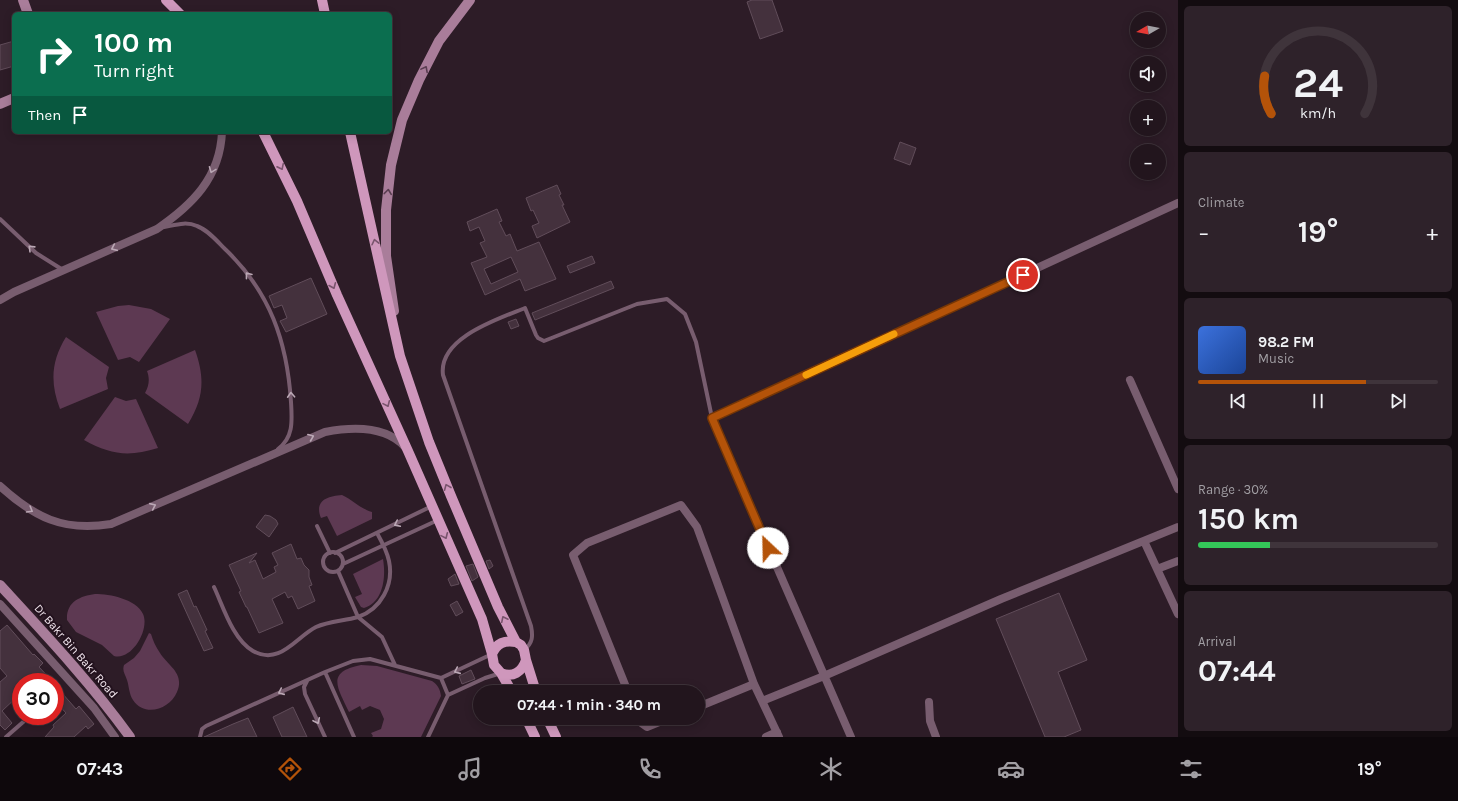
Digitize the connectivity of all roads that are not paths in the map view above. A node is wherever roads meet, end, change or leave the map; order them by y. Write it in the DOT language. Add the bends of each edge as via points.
graph roads {
  1 [pos="23,0"];
  2 [pos="166,0"];
  3 [pos="322,0"];
  4 [pos="470,0"];
  5 [pos="27,12"];
  6 [pos="178,12"];
  7 [pos="325,12"];
  8 [pos="12,99"];
  9 [pos="0,104"];
  10 [pos="222,134"];
  11 [pos="264,134"];
  12 [pos="350,134"];
  13 [pos="1178,204"];
  14 [pos="0,219"];
  15 [pos="157,229"];
  16 [pos="63,270"];
  17 [pos="0,300"];
  18 [pos="400,356"];
  19 [pos="1130,380"];
  20 [pos="712,418"];
  21 [pos="408,451"];
  22 [pos="272,454"];
  23 [pos="0,486"];
  24 [pos="1178,489"];
  25 [pos="432,506"];
  26 [pos="438,520"];
  27 [pos="317,526"];
  28 [pos="1178,527"];
  29 [pos="377,533"];
  30 [pos="1144,541"];
  31 [pos="383,546"];
  32 [pos="330,553"];
  33 [pos="335,553"];
  34 [pos="1178,561"];
  35 [pos="343,564"];
  36 [pos="1157,569"];
  37 [pos="338,571"];
  38 [pos="0,585"];
  39 [pos="214,587"];
  40 [pos="1175,601"];
  41 [pos="0,604"];
  42 [pos="1178,614"];
  43 [pos="358,617"];
  44 [pos="516,642"];
  45 [pos="524,650"];
  46 [pos="492,654"];
  47 [pos="526,660"];
  48 [pos="395,665"];
  49 [pos="325,672"];
  50 [pos="501,673"];
  51 [pos="824,676"];
  52 [pos="441,678"];
  53 [pos="309,680"];
  54 [pos="754,684"];
  55 [pos="508,685"];
  56 [pos="534,685"];
  57 [pos="625,685"];
  58 [pos="448,695"];
  59 [pos="762,701"];
  60 [pos="929,702"];
  61 [pos="705,703"];
  62 [pos="20,725"];
  63 [pos="529,725"];
  64 [pos="551,725"];
  65 [pos="778,735"];
  66 [pos="6,737"];
  67 [pos="115,737"];
  68 [pos="130,737"];
  69 [pos="200,737"];
  70 [pos="325,737"];
  71 [pos="354,737"];
  72 [pos="428,737"];
  73 [pos="535,737"];
  74 [pos="556,737"];
  75 [pos="766,737"];
  76 [pos="851,737"];
  77 [pos="936,737"];
  1 -- 5 [label="street"];
  2 -- 6 [label="main road"];
  3 -- 7 [label="main road"];
  18 -- 4 [label="street, one-way" via="386,256 386,210 391,165 402,120 419,80 439,41"];
  8 -- 9 [label="street"];
  10 -- 15 [label="street, one-way" via="217,158 203,189 177,215"];
  11 -- 21 [label="main road, one-way"];
  18 -- 12 [label="main road, one-way"];
  13 -- 20 [label="street"];
  16 -- 14 [label="lane, one-way" via="36,253"];
  15 -- 16 [label="street, one-way"];
  22 -- 15 [label="lane, one-way" via="283,446 290,434 290,381 284,350 266,301 234,258 203,229 196,225 180,223"];
  16 -- 17 [label="street"];
  44 -- 18 [label="main road, one-way" via="498,607 429,442"];
  19 -- 24 [label="street"];
  20 -- 45 [label="lane" via="696,342 685,314 667,299 637,304 544,341 536,335 524,308 472,332 448,353 443,361 443,375 531,626 531,641"];
  20 -- 51 [label="street"];
  22 -- 21 [label="street, one-way" via="325,432 342,429 373,430 388,434"];
  21 -- 25 [label="main road"];
  23 -- 22 [label="street, one-way" via="29,510 45,518 78,527 95,527 110,524"];
  25 -- 26 [label="main road"];
  25 -- 29 [label="lane, one-way"];
  26 -- 31 [label="lane"];
  26 -- 46 [label="main road, one-way" via="482,619"];
  27 -- 32 [label="lane"];
  28 -- 30 [label="street"];
  29 -- 31 [label="lane"];
  29 -- 33 [label="lane"];
  30 -- 36 [label="street"];
  30 -- 51 [label="street" via="1001,599"];
  31 -- 35 [label="lane"];
  31 -- 43 [label="lane" via="390,569 387,589 368,613"];
  32 -- 33 [label="lane"];
  32 -- 37 [label="lane" via="324,560 325,567 330,571"];
  33 -- 35 [label="lane" via="342,558"];
  34 -- 36 [label="street"];
  35 -- 37 [label="lane"];
  36 -- 40 [label="street"];
  37 -- 43 [label="lane"];
  38 -- 68 [label="street, Dr Bakr Bin Bakr Road" via="112,712"];
  39 -- 43 [label="lane" via="238,637 244,645 258,653 283,652 318,626"];
  40 -- 42 [label="street"];
  41 -- 67 [label="street" via="94,708"];
  43 -- 48 [label="lane" via="382,637"];
  44 -- 45 [label="main road"];
  44 -- 46 [label="main road" via="504,642 494,649"];
  45 -- 47 [label="main road"];
  46 -- 50 [label="main road" via="494,665"];
  46 -- 52 [label="lane, one-way"];
  47 -- 50 [label="main road" via="517,673"];
  47 -- 56 [label="main road"];
  48 -- 49 [label="lane" via="361,659"];
  48 -- 52 [label="lane"];
  49 -- 53 [label="lane"];
  49 -- 71 [label="lane"];
  50 -- 55 [label="main road"];
  50 -- 58 [label="lane"];
  51 -- 59 [label="street"];
  51 -- 76 [label="street"];
  52 -- 58 [label="lane"];
  53 -- 69 [label="lane, one-way" via="206,726 202,729"];
  53 -- 70 [label="lane, one-way" via="304,687 305,694"];
  54 -- 57 [label="street" via="697,527 681,505 587,543 573,555"];
  54 -- 59 [label="street"];
  54 -- 61 [label="street"];
  58 -- 72 [label="lane"];
  59 -- 65 [label="street"];
  60 -- 77 [label="street" via="930,721"];
  62 -- 66 [label="lane"];
  63 -- 73 [label="main road"];
  64 -- 74 [label="main road"];
  65 -- 75 [label="street"];
}
